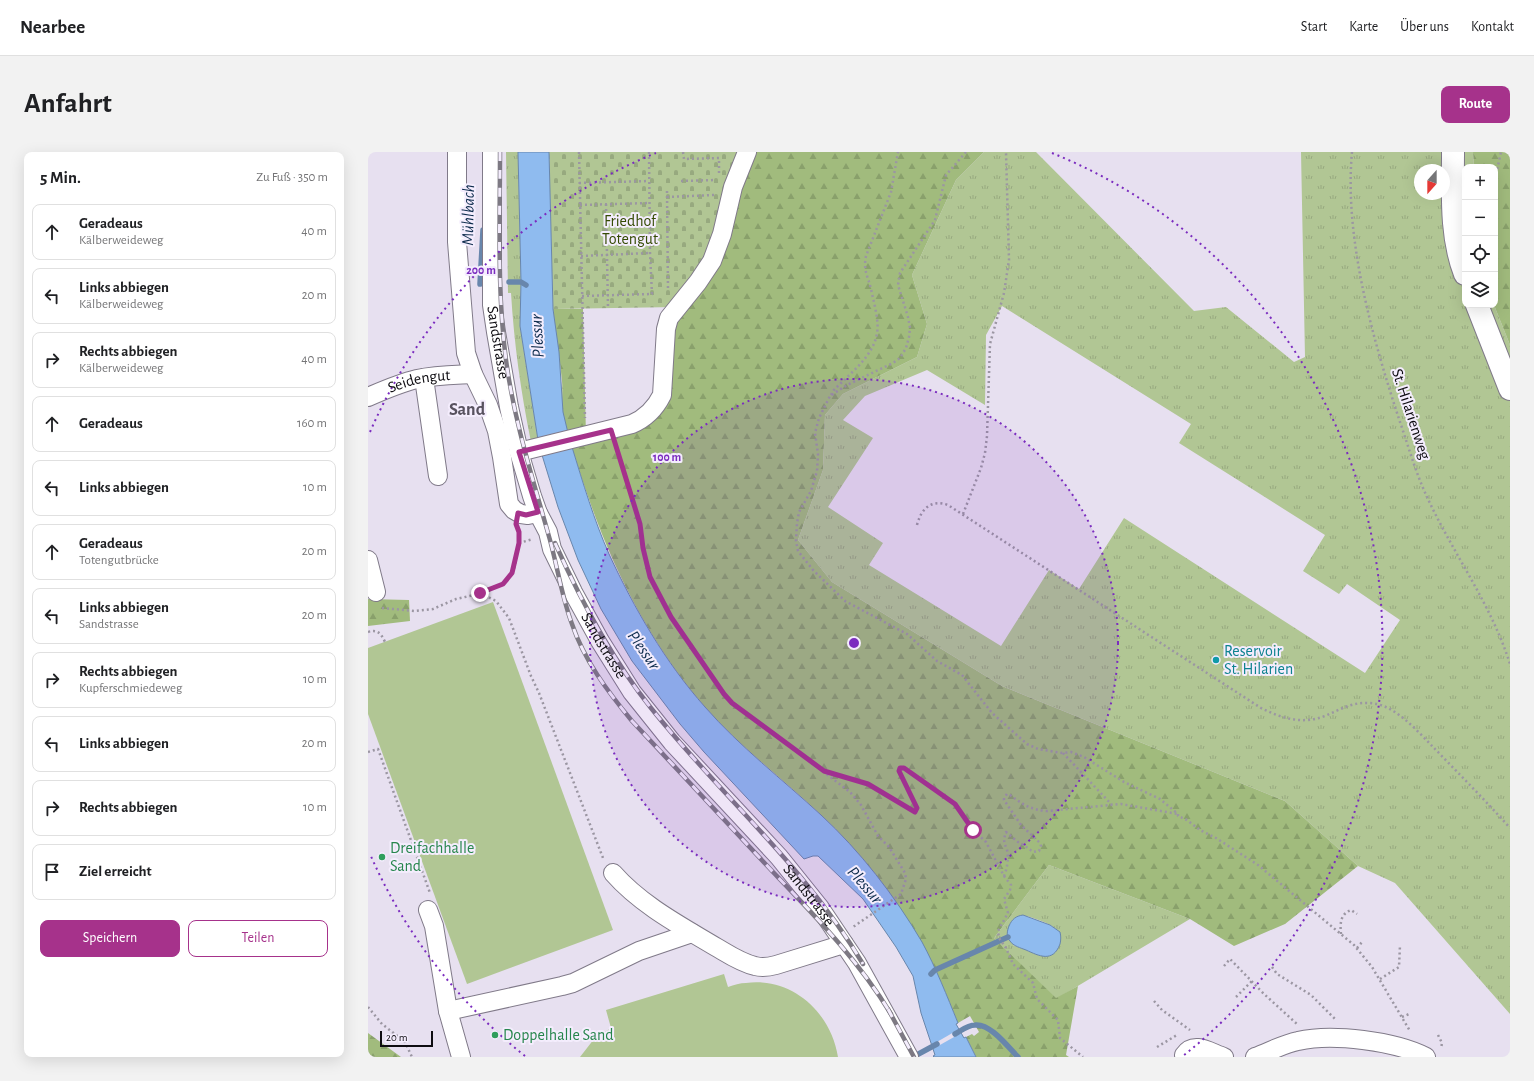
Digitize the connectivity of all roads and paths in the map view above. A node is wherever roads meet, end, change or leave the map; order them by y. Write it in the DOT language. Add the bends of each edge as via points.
graph roads {
  1 [pos="457,152"];
  2 [pos="492,152"];
  3 [pos="579,152"];
  4 [pos="649,152"];
  5 [pos="683,152"];
  6 [pos="747,152"];
  7 [pos="898,152"];
  8 [pos="966,152"];
  9 [pos="1006,152"];
  10 [pos="1352,152"];
  11 [pos="1453,152"];
  12 [pos="1501,152"];
  13 [pos="1498,166"];
  14 [pos="649,181"];
  15 [pos="681,181"];
  16 [pos="579,183"];
  17 [pos="667,190"];
  18 [pos="719,195"];
  19 [pos="667,197"];
  20 [pos="650,203"];
  21 [pos="606,204"];
  22 [pos="580,205"];
  23 [pos="650,253"];
  24 [pos="607,255"];
  25 [pos="581,256"];
  26 [pos="1464,272"];
  27 [pos="609,295"];
  28 [pos="582,296"];
  29 [pos="1478,308"];
  30 [pos="608,309"];
  31 [pos="674,311"];
  32 [pos="473,374"];
  33 [pos="424,378"];
  34 [pos="1510,389"];
  35 [pos="830,396"];
  36 [pos="368,397"];
  37 [pos="611,430"];
  38 [pos="582,437"];
  39 [pos="526,451"];
  40 [pos="438,476"];
  41 [pos="538,512"];
  42 [pos="518,513"];
  43 [pos="963,514"];
  44 [pos="917,525"];
  45 [pos="536,536"];
  46 [pos="519,543"];
  47 [pos="368,560"];
  48 [pos="480,593"];
  49 [pos="378,600"];
  50 [pos="368,632"];
  51 [pos="385,642"];
  52 [pos="1510,664"];
  53 [pos="368,752"];
  54 [pos="1062,753"];
  55 [pos="824,771"];
  56 [pos="1112,805"];
  57 [pos="1178,814"];
  58 [pos="1510,828"];
  59 [pos="613,873"];
  60 [pos="1004,876"];
  61 [pos="428,910"];
  62 [pos="1357,914"];
  63 [pos="856,924"];
  64 [pos="692,933"];
  65 [pos="1341,934"];
  66 [pos="1362,942"];
  67 [pos="844,944"];
  68 [pos="1400,945"];
  69 [pos="1357,948"];
  70 [pos="1224,966"];
  71 [pos="1272,967"];
  72 [pos="1380,979"];
  73 [pos="1252,981"];
  74 [pos="1236,997"];
  75 [pos="1154,1001"];
  76 [pos="368,1007"];
  77 [pos="448,1011"];
  78 [pos="1409,1014"];
  79 [pos="1402,1016"];
  80 [pos="1438,1035"];
  81 [pos="1311,1039"];
  82 [pos="1354,1040"];
  83 [pos="1162,1044"];
  84 [pos="1158,1047"];
  85 [pos="1442,1048"];
  86 [pos="1192,1051"];
  87 [pos="1422,1055"];
  88 [pos="412,1057"];
  89 [pos="461,1057"];
  90 [pos="909,1057"];
  91 [pos="1083,1057"];
  92 [pos="1224,1057"];
  93 [pos="1255,1057"];
  1 -- 32 [label="street" via="459,277 466,353"];
  2 -- 39 [label="street, Sandstrasse" via="492,305 509,407"];
  3 -- 16 [label="path"];
  4 -- 14 [label="path"];
  5 -- 15 [label="path" via="684,159 719,158 719,180"];
  6 -- 31 [label="street" via="733,187 716,253 703,276"];
  7 -- 35 [label="path" via="891,192 865,264 878,320 877,338 871,352"];
  8 -- 35 [label="path" via="946,175 935,220 900,273 898,285 910,328 906,348 900,358 893,363"];
  9 -- 43 [label="path" via="1009,260 1004,293 990,344 985,453"];
  10 -- 52 [label="path, St. Hilarienweg" via="1350,184 1356,244 1368,309 1388,385 1427,498 1495,624"];
  11 -- 26 [label="main road" via="1454,223"];
  12 -- 13 [label="path"];
  14 -- 16 [label="path"];
  14 -- 20 [label="path"];
  16 -- 22 [label="path"];
  17 -- 19 [label="path"];
  18 -- 19 [label="path"];
  19 -- 31 [label="path" via="668,307"];
  20 -- 21 [label="path"];
  20 -- 23 [label="path"];
  21 -- 22 [label="path"];
  21 -- 24 [label="path"];
  22 -- 25 [label="path"];
  23 -- 24 [label="path"];
  23 -- 27 [label="path" via="652,294"];
  24 -- 25 [label="path"];
  24 -- 27 [label="path"];
  25 -- 28 [label="path"];
  27 -- 28 [label="path"];
  27 -- 30 [label="path"];
  28 -- 38 [label="path"];
  29 -- 34 [label="main road"];
  31 -- 37 [label="street" via="666,329 662,395 647,416"];
  32 -- 33 [label="street, Seidengut"];
  32 -- 42 [label="street" via="497,431 508,502"];
  33 -- 36 [label="street, Seidengut" via="397,385"];
  33 -- 40 [label="street"];
  35 -- 54 [label="path" via="819,418 816,433 817,472 811,491 799,512 796,541 798,551 813,570 845,601 907,634 937,661 962,675 992,713 1027,744 1038,749"];
  37 -- 38 [label="street"];
  37 -- 55 [label="path" via="640,524 646,566 654,587 671,617 732,703"];
  38 -- 39 [label="street"];
  39 -- 41 [label="street, Sandstrasse"];
  41 -- 42 [label="street" via="526,515"];
  41 -- 67 [label="street, Sandstrasse" via="548,532 552,549 573,592 632,692 672,742 796,878"];
  42 -- 46 [label="path" via="516,524"];
  43 -- 44 [label="path" via="948,505 937,503 923,510"];
  43 -- 58 [label="path" via="1276,716 1295,720 1315,719 1348,706 1368,703 1389,708 1424,738"];
  45 -- 46 [label="path" via="532,540"];
  46 -- 48 [label="path" via="514,569 508,579 503,584"];
  47 -- 49 [label="street"];
  48 -- 49 [label="path" via="428,610 407,610"];
  48 -- 59 [label="path" via="496,601 512,623 600,852"];
  50 -- 51 [label="path" via="378,632"];
  53 -- 61 [label="path" via="378,749 435,908"];
  54 -- 56 [label="path"];
  54 -- 57 [label="path" via="1071,752 1084,757 1124,782 1160,798"];
  55 -- 60 [label="path" via="868,784 915,812 917,808 899,771 900,768 904,768 955,804 973,830 986,842"];
  55 -- 63 [label="path" via="850,792 861,805 878,836 889,847 906,876 901,894"];
  56 -- 57 [label="path" via="1121,804"];
  56 -- 60 [label="path" via="1047,811 1025,806 1007,794 1004,800 1015,817 1042,846 1039,851 1033,852 1006,832 1004,844 1008,852"];
  57 -- 65 [label="path" via="1258,865"];
  59 -- 64 [label="street" via="649,905"];
  60 -- 91 [label="path" via="1011,885 1004,899 1008,913 998,931 1000,940 1013,964 1033,983 1037,999 1058,1020 1060,1038"];
  61 -- 77 [label="street" via="434,926"];
  62 -- 65 [label="path" via="1351,910 1344,915 1340,922"];
  64 -- 67 [label="street" via="739,960 757,967 776,965"];
  64 -- 77 [label="street" via="639,951 573,983"];
  65 -- 69 [label="path"];
  66 -- 69 [label="path"];
  67 -- 90 [label="street, Sandstrasse"];
  68 -- 72 [label="path" via="1399,967"];
  69 -- 72 [label="path"];
  70 -- 73 [label="path" via="1230,959"];
  71 -- 82 [label="path" via="1277,974 1301,988 1323,1006"];
  72 -- 79 [label="path"];
  73 -- 74 [label="path"];
  73 -- 81 [label="path"];
  75 -- 86 [label="path" via="1196,1035 1198,1040"];
  76 -- 88 [label="path" via="382,1024 405,1042"];
  77 -- 89 [label="street"];
  78 -- 79 [label="path"];
  79 -- 87 [label="path"];
  80 -- 85 [label="path"];
  81 -- 82 [label="street"];
  81 -- 93 [label="street" via="1286,1044"];
  82 -- 87 [label="street" via="1381,1043"];
  83 -- 84 [label="path"];
  86 -- 92 [label="street"];
}
